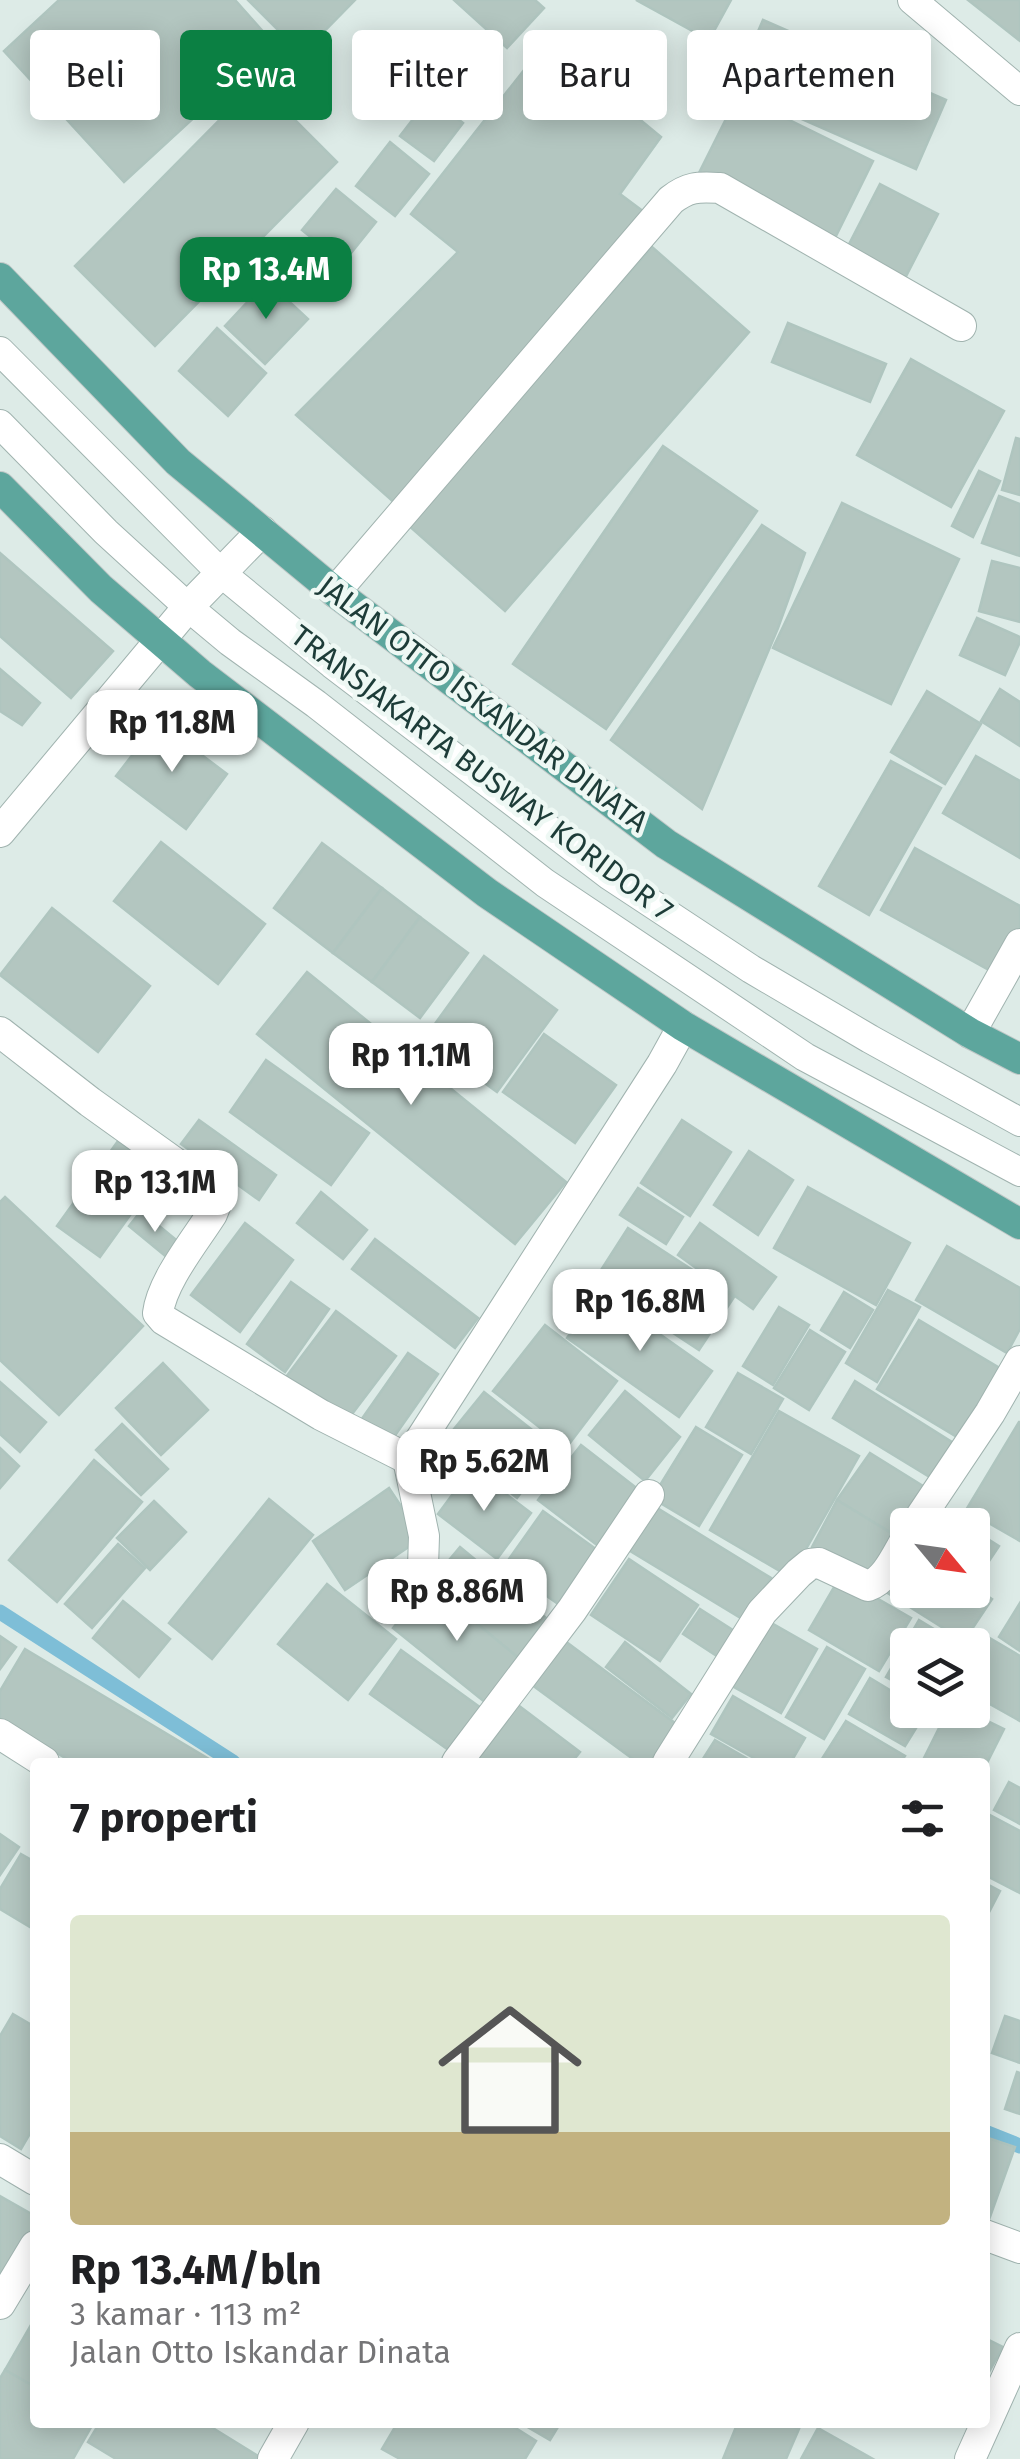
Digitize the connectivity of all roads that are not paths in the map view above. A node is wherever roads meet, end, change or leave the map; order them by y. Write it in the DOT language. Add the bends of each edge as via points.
graph roads {
  1 [pos="912,0"];
  2 [pos="1020,90"];
  3 [pos="0,278"];
  4 [pos="961,326"];
  5 [pos="0,351"];
  6 [pos="0,424"];
  7 [pos="0,487"];
  8 [pos="262,531"];
  9 [pos="222,573"];
  10 [pos="335,592"];
  11 [pos="188,607"];
  12 [pos="160,640"];
  13 [pos="0,832"];
  14 [pos="1020,944"];
  15 [pos="683,1026"];
  16 [pos="0,1032"];
  17 [pos="970,1033"];
  18 [pos="1020,1059"];
  19 [pos="1020,1122"];
  20 [pos="1020,1172"];
  21 [pos="1020,1224"];
  22 [pos="1020,1361"];
  23 [pos="408,1459"];
  24 [pos="650,1494"];
  25 [pos="926,1508"];
  26 [pos="890,1565"];
  27 [pos="423,1567"];
  28 [pos="0,1734"];
  29 [pos="38,1758"];
  30 [pos="460,1758"];
  31 [pos="671,1758"];
  32 [pos="0,2159"];
  33 [pos="30,2177"];
  34 [pos="990,2238"];
  35 [pos="1020,2248"];
  36 [pos="30,2254"];
  37 [pos="0,2304"];
  38 [pos="1020,2348"];
  39 [pos="990,2415"];
  40 [pos="291,2428"];
  41 [pos="984,2428"];
  42 [pos="273,2459"];
  43 [pos="970,2459"];
  1 -- 2 [label="lane"];
  3 -- 8 [label="main road, JALAN OTTO ISKANDAR DINATA" via="178,462"];
  4 -- 10 [label="street" via="720,188 683,191"];
  5 -- 9 [label="lane, TRANSJAKARTA BUSWAY KORIDOR 7"];
  6 -- 11 [label="lane, TRANSJAKARTA BUSWAY KORIDOR 7"];
  7 -- 12 [label="main road"];
  8 -- 9 [label="street"];
  8 -- 10 [label="main road, JALAN OTTO ISKANDAR DINATA"];
  9 -- 11 [label="street"];
  9 -- 19 [label="lane, TRANSJAKARTA BUSWAY KORIDOR 7" via="610,876 751,969"];
  10 -- 17 [label="main road, JALAN OTTO ISKANDAR DINATA" via="666,844"];
  11 -- 12 [label="street"];
  11 -- 20 [label="lane, TRANSJAKARTA BUSWAY KORIDOR 7" via="545,883 806,1057"];
  12 -- 13 [label="street"];
  12 -- 15 [label="main road" via="487,893"];
  14 -- 17 [label="street"];
  15 -- 21 [label="main road"];
  15 -- 23 [label="street"];
  16 -- 23 [label="street" via="210,1188 216,1204 166,1286 158,1313 164,1320"];
  17 -- 18 [label="main road, JALAN OTTO ISKANDAR DINATA"];
  22 -- 25 [label="street"];
  23 -- 27 [label="street" via="424,1536"];
  24 -- 30 [label="street"];
  26 -- 31 [label="street" via="874,1586 819,1563 799,1573 762,1612"];
  28 -- 29 [label="street"];
  32 -- 33 [label="street"];
  34 -- 35 [label="street"];
  36 -- 37 [label="street"];
  38 -- 39 [label="street"];
  40 -- 42 [label="street"];
  41 -- 43 [label="street"];
}
